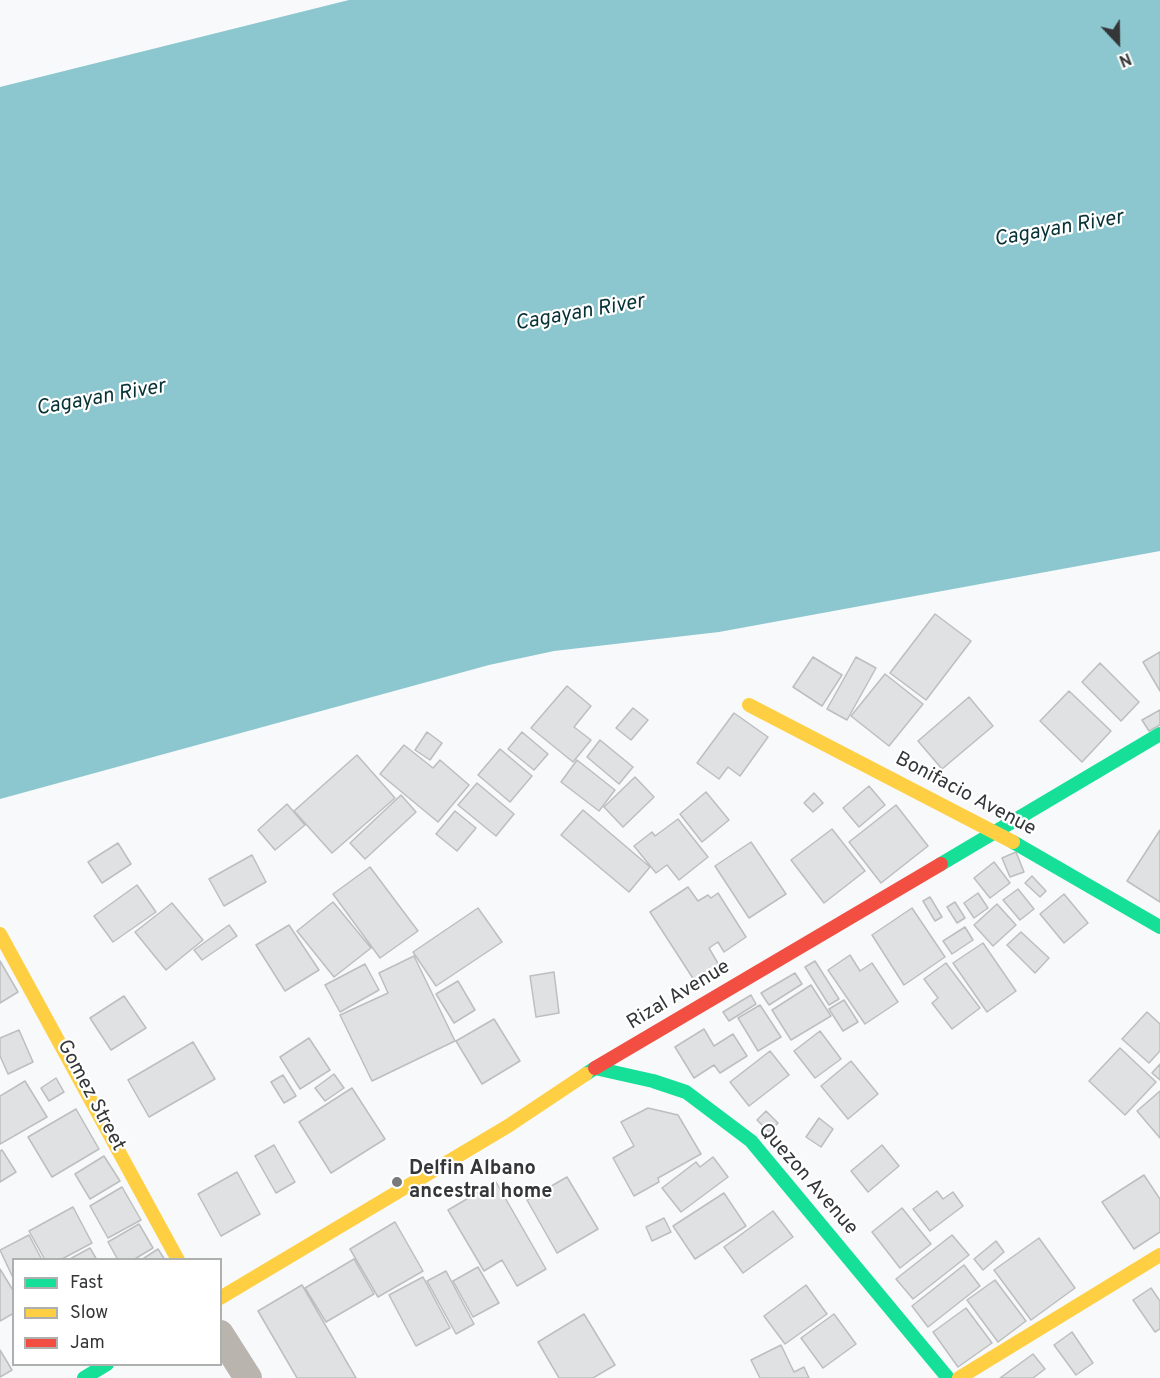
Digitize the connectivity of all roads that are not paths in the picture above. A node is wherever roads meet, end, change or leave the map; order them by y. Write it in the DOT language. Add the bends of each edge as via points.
graph roads {
  1 [pos="749,705"];
  2 [pos="1160,734"];
  3 [pos="996,831"];
  4 [pos="1160,927"];
  5 [pos="0,934"];
  6 [pos="595,1068"];
  7 [pos="1160,1255"];
  8 [pos="177,1258"];
  9 [pos="222,1297"];
  10 [pos="222,1337"];
  11 [pos="105,1366"];
  12 [pos="84,1378"];
  13 [pos="248,1378"];
  14 [pos="948,1378"];
  15 [pos="959,1378"];
  1 -- 3 [label="street, Bonifacio Avenue"];
  2 -- 3 [label="street, Rizal Avenue"];
  3 -- 4 [label="street, Bonifacio Avenue"];
  3 -- 6 [label="street, Rizal Avenue"];
  5 -- 8 [label="street, Gomez Street"];
  6 -- 9 [label="street, Rizal Avenue" via="508,1126"];
  6 -- 14 [label="street, Quezon Avenue" via="686,1092 751,1141"];
  7 -- 15 [label="street"];
  10 -- 13 [label="street"];
  11 -- 12 [label="street"];
}
